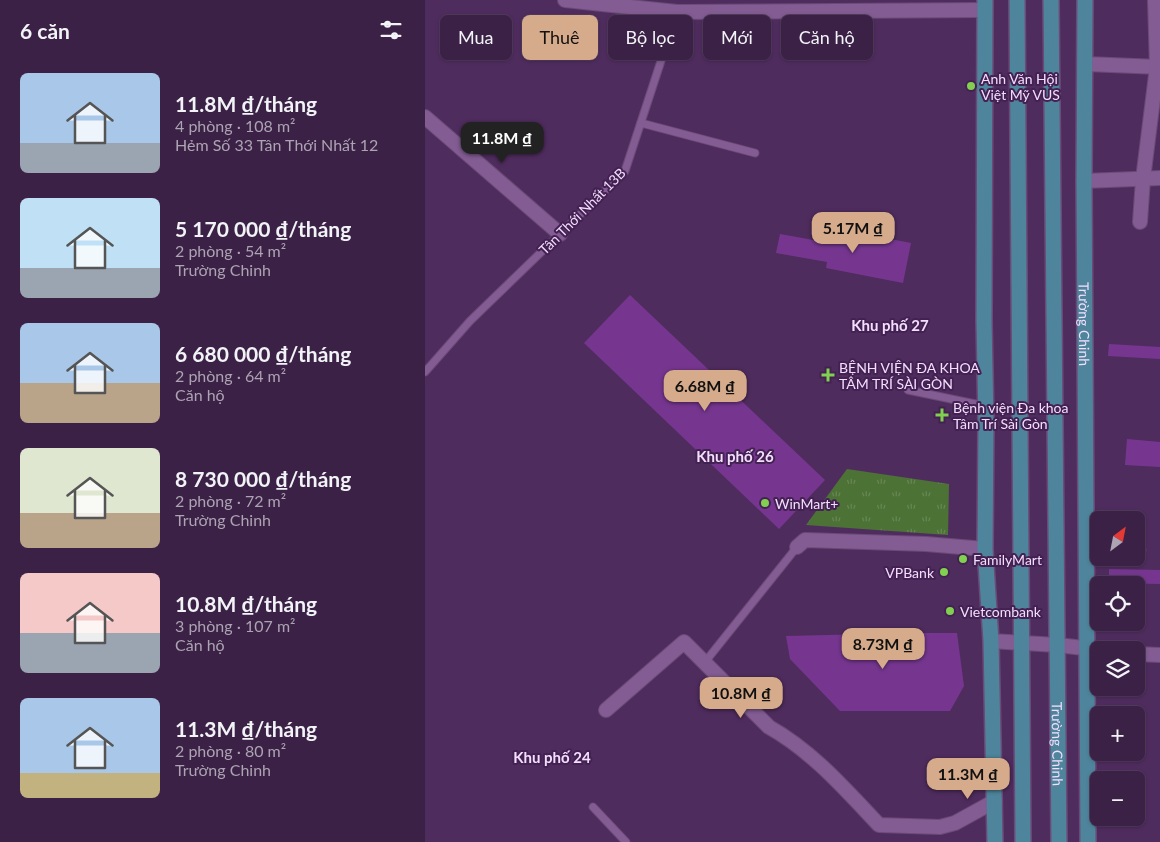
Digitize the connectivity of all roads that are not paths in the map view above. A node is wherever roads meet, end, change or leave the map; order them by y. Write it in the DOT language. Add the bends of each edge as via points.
graph roads {
  1 [pos="565,0"];
  2 [pos="1017,0"];
  3 [pos="1051,0"];
  4 [pos="1085,0"];
  5 [pos="1155,0"];
  6 [pos="908,5"];
  7 [pos="985,5"];
  8 [pos="677,6"];
  9 [pos="793,6"];
  10 [pos="1086,64"];
  11 [pos="1158,67"];
  12 [pos="425,117"];
  13 [pos="641,123"];
  14 [pos="755,153"];
  15 [pos="1143,178"];
  16 [pos="1160,178"];
  17 [pos="1084,181"];
  18 [pos="1140,222"];
  19 [pos="560,234"];
  20 [pos="425,372"];
  21 [pos="908,390"];
  22 [pos="986,406"];
  23 [pos="1091,511"];
  24 [pos="797,547"];
  25 [pos="985,549"];
  26 [pos="1091,566"];
  27 [pos="991,641"];
  28 [pos="1021,642"];
  29 [pos="1057,644"];
  30 [pos="1087,647"];
  31 [pos="1090,648"];
  32 [pos="1145,654"];
  33 [pos="1160,655"];
  34 [pos="705,662"];
  35 [pos="606,710"];
  36 [pos="995,801"];
  37 [pos="593,807"];
  38 [pos="626,842"];
  39 [pos="995,842"];
  40 [pos="1023,842"];
  41 [pos="1059,842"];
  42 [pos="1088,842"];
  1 -- 8 [label="street"];
  2 -- 28 [label="main road"];
  3 -- 29 [label="main road, Trường Chinh"];
  4 -- 10 [label="main road, Trường Chinh"];
  5 -- 11 [label="street"];
  6 -- 7 [label="street"];
  6 -- 9 [label="street"];
  7 -- 22 [label="main road"];
  8 -- 9 [label="street"];
  8 -- 13 [label="lane, Tân Thới Nhất 13B"];
  10 -- 11 [label="street"];
  10 -- 17 [label="main road, Trường Chinh"];
  11 -- 15 [label="street"];
  12 -- 19 [label="street"];
  13 -- 14 [label="lane"];
  13 -- 19 [label="lane, Tân Thới Nhất 13B" via="625,171"];
  15 -- 16 [label="street"];
  15 -- 17 [label="street"];
  15 -- 18 [label="street"];
  17 -- 23 [label="main road, Trường Chinh"];
  19 -- 20 [label="lane, Tân Thới Nhất 13B" via="471,321"];
  21 -- 22 [label="lane"];
  22 -- 25 [label="main road"];
  24 -- 25 [label="street" via="805,540"];
  24 -- 34 [label="lane"];
  25 -- 27 [label="main road"];
  26 -- 30 [label="main road, Trường Chinh"];
  27 -- 28 [label="street"];
  27 -- 36 [label="main road"];
  28 -- 29 [label="street"];
  28 -- 40 [label="main road"];
  29 -- 30 [label="street"];
  29 -- 41 [label="main road, Trường Chinh"];
  30 -- 31 [label="street"];
  30 -- 42 [label="main road, Trường Chinh"];
  32 -- 33 [label="street"];
  34 -- 35 [label="street" via="684,642"];
  34 -- 36 [label="street" via="769,727 834,776 879,825 940,827 955,823"];
  36 -- 39 [label="main road"];
  37 -- 38 [label="lane"];
}
